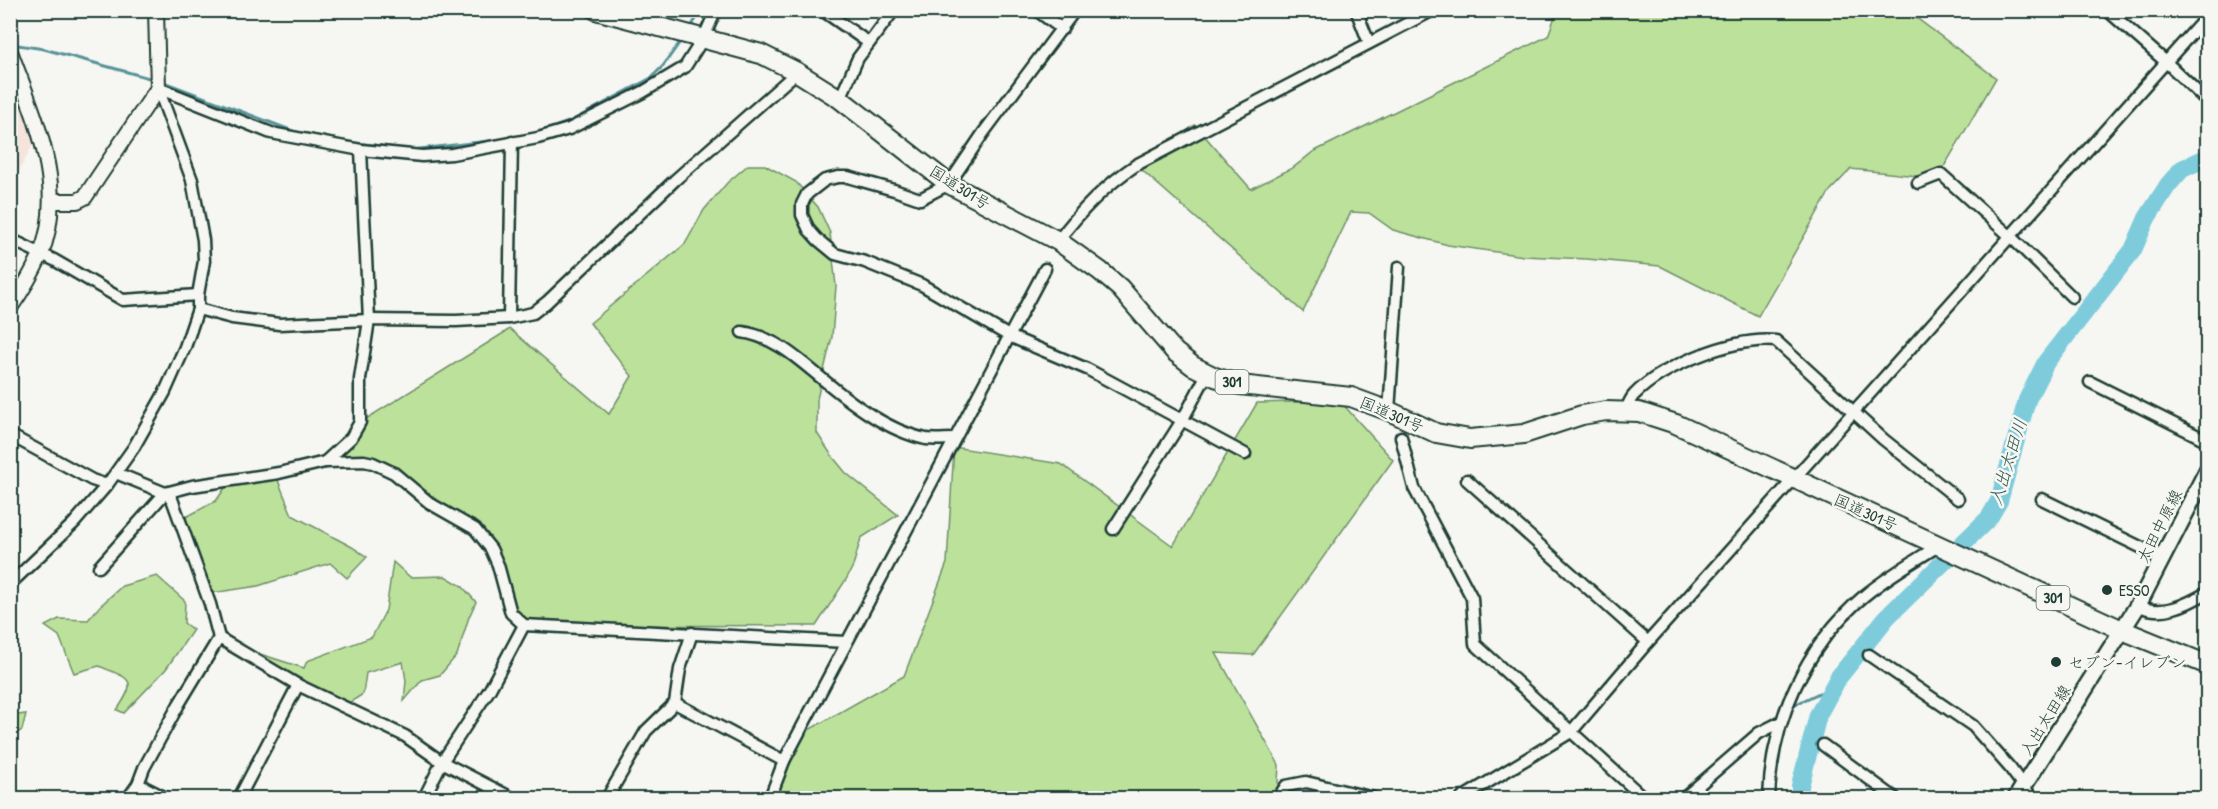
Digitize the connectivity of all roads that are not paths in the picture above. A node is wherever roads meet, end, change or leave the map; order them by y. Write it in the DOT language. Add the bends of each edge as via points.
graph roads {
  1 [pos="156,10"];
  2 [pos="596,10"];
  3 [pos="716,10"];
  4 [pos="822,10"];
  5 [pos="894,10"];
  6 [pos="1036,10"];
  7 [pos="1075,10"];
  8 [pos="1356,10"];
  9 [pos="1433,10"];
  10 [pos="2107,10"];
  11 [pos="2208,15"];
  12 [pos="1062,28"];
  13 [pos="704,38"];
  14 [pos="869,43"];
  15 [pos="1369,43"];
  16 [pos="10,51"];
  17 [pos="2166,62"];
  18 [pos="797,72"];
  19 [pos="158,88"];
  20 [pos="840,99"];
  21 [pos="2208,102"];
  22 [pos="512,142"];
  23 [pos="361,150"];
  24 [pos="1918,183"];
  25 [pos="949,184"];
  26 [pos="51,201"];
  27 [pos="2011,237"];
  28 [pos="10,239"];
  29 [pos="1058,241"];
  30 [pos="40,254"];
  31 [pos="1399,267"];
  32 [pos="1045,269"];
  33 [pos="198,295"];
  34 [pos="2072,297"];
  35 [pos="10,308"];
  36 [pos="198,309"];
  37 [pos="508,318"];
  38 [pos="369,320"];
  39 [pos="742,332"];
  40 [pos="1009,336"];
  41 [pos="1207,374"];
  42 [pos="2090,382"];
  43 [pos="1389,411"];
  44 [pos="1625,411"];
  45 [pos="1855,412"];
  46 [pos="1183,419"];
  47 [pos="10,435"];
  48 [pos="1401,437"];
  49 [pos="954,439"];
  50 [pos="2208,441"];
  51 [pos="1245,454"];
  52 [pos="325,462"];
  53 [pos="2208,469"];
  54 [pos="116,473"];
  55 [pos="1795,479"];
  56 [pos="1467,480"];
  57 [pos="107,485"];
  58 [pos="165,493"];
  59 [pos="1958,499"];
  60 [pos="2042,499"];
  61 [pos="1113,529"];
  62 [pos="1940,545"];
  63 [pos="2163,558"];
  64 [pos="99,567"];
  65 [pos="10,584"];
  66 [pos="2208,592"];
  67 [pos="2138,605"];
  68 [pos="524,625"];
  69 [pos="2122,630"];
  70 [pos="692,633"];
  71 [pos="219,638"];
  72 [pos="846,642"];
  73 [pos="1648,642"];
  74 [pos="1869,655"];
  75 [pos="2208,665"];
  76 [pos="298,685"];
  77 [pos="675,703"];
  78 [pos="1781,722"];
  79 [pos="1571,732"];
  80 [pos="1823,745"];
  81 [pos="784,761"];
  82 [pos="442,762"];
  83 [pos="138,784"];
  84 [pos="2024,795"];
  85 [pos="128,798"];
  86 [pos="166,798"];
  87 [pos="239,798"];
  88 [pos="424,798"];
  89 [pos="513,798"];
  90 [pos="607,798"];
  91 [pos="770,798"];
  92 [pos="1278,798"];
  93 [pos="1374,798"];
  94 [pos="1462,798"];
  95 [pos="1644,798"];
  96 [pos="1684,798"];
  97 [pos="1769,798"];
  98 [pos="1895,798"];
  1 -- 19 [label="street"];
  2 -- 13 [label="highway, 国道301号 / 301"];
  3 -- 13 [label="street"];
  4 -- 14 [label="street"];
  5 -- 14 [label="street"];
  6 -- 12 [label="street"];
  7 -- 12 [label="street"];
  8 -- 15 [label="street"];
  9 -- 15 [label="street"];
  10 -- 17 [label="street"];
  11 -- 17 [label="street"];
  12 -- 25 [label="street"];
  13 -- 18 [label="highway, 国道301号 / 301" via="761,54"];
  13 -- 22 [label="street" via="685,67 643,92 569,129"];
  14 -- 20 [label="street"];
  15 -- 29 [label="street" via="1136,165 1115,179 1071,222"];
  16 -- 26 [label="street" via="40,133 50,173"];
  17 -- 21 [label="street"];
  17 -- 27 [label="street"];
  18 -- 20 [label="highway, 国道301号 / 301"];
  18 -- 37 [label="street" via="675,180 547,302 533,313"];
  19 -- 23 [label="street" via="271,133"];
  19 -- 26 [label="street" via="85,197 77,201"];
  19 -- 33 [label="street" via="192,180 203,240"];
  20 -- 25 [label="highway, 国道301号 / 301"];
  22 -- 23 [label="street" via="422,156"];
  22 -- 37 [label="street"];
  23 -- 38 [label="street"];
  24 -- 27 [label="street" via="1941,174"];
  25 -- 29 [label="highway, 国道301号 / 301"];
  25 -- 40 [label="street" via="920,200 894,189 838,177 825,180 807,194 802,214 809,230 835,254 922,285"];
  26 -- 30 [label="street"];
  27 -- 34 [label="street"];
  27 -- 45 [label="street"];
  28 -- 30 [label="street"];
  29 -- 41 [label="highway, 国道301号 / 301" via="1120,288 1175,352"];
  30 -- 33 [label="street" via="123,300"];
  30 -- 35 [label="street"];
  31 -- 43 [label="street"];
  32 -- 40 [label="street"];
  33 -- 36 [label="street"];
  36 -- 38 [label="street" via="279,324"];
  36 -- 54 [label="street" via="165,392"];
  37 -- 38 [label="street"];
  38 -- 52 [label="street" via="360,379 360,422 351,438"];
  39 -- 49 [label="street" via="774,342 843,396 891,426 927,439"];
  40 -- 46 [label="street" via="1087,369"];
  40 -- 49 [label="street"];
  41 -- 43 [label="highway, 国道301号 / 301" via="1240,385 1351,397"];
  41 -- 46 [label="street"];
  42 -- 50 [label="street"];
  43 -- 44 [label="highway, 国道301号 / 301" via="1436,433 1470,439 1524,434 1582,415"];
  44 -- 45 [label="street" via="1647,384 1689,359 1768,340 1776,341"];
  44 -- 55 [label="highway, 国道301号 / 301" via="1676,424"];
  45 -- 55 [label="street"];
  45 -- 59 [label="street"];
  46 -- 51 [label="street"];
  46 -- 61 [label="street"];
  47 -- 57 [label="street"];
  48 -- 79 [label="street" via="1414,488 1472,598 1475,644"];
  49 -- 72 [label="street"];
  52 -- 58 [label="street"];
  52 -- 68 [label="street" via="373,463 475,529 498,565 511,613"];
  53 -- 63 [label="main road, 太田中原線"];
  54 -- 57 [label="street"];
  54 -- 58 [label="street"];
  55 -- 62 [label="highway, 国道301号 / 301"];
  55 -- 73 [label="street"];
  56 -- 73 [label="street"];
  57 -- 65 [label="street" via="74,523"];
  58 -- 64 [label="street"];
  58 -- 71 [label="street" via="176,509"];
  60 -- 63 [label="street"];
  62 -- 69 [label="highway, 国道301号 / 301"];
  62 -- 78 [label="street" via="1864,596 1840,621 1798,680"];
  63 -- 67 [label="main road, 太田中原線"];
  66 -- 67 [label="street" via="2164,610 2147,610"];
  67 -- 69 [label="main road, 太田中原線"];
  68 -- 70 [label="street"];
  68 -- 82 [label="street" via="490,689"];
  69 -- 75 [label="highway, 国道301号 / 301"];
  69 -- 84 [label="main road, 入出太田線"];
  70 -- 72 [label="street"];
  70 -- 77 [label="street" via="680,669"];
  71 -- 76 [label="street"];
  71 -- 83 [label="street"];
  72 -- 81 [label="street"];
  73 -- 79 [label="street"];
  74 -- 84 [label="street" via="1973,726"];
  76 -- 82 [label="street" via="405,736"];
  76 -- 87 [label="street"];
  77 -- 81 [label="street"];
  77 -- 90 [label="street" via="646,731"];
  78 -- 96 [label="street" via="1759,733"];
  78 -- 97 [label="street"];
  79 -- 94 [label="street"];
  79 -- 95 [label="street"];
  80 -- 98 [label="street"];
  81 -- 91 [label="street"];
  82 -- 88 [label="street"];
  82 -- 89 [label="street"];
  83 -- 85 [label="street"];
  83 -- 86 [label="street"];
  92 -- 93 [label="street" via="1286,786 1306,782"];
}
